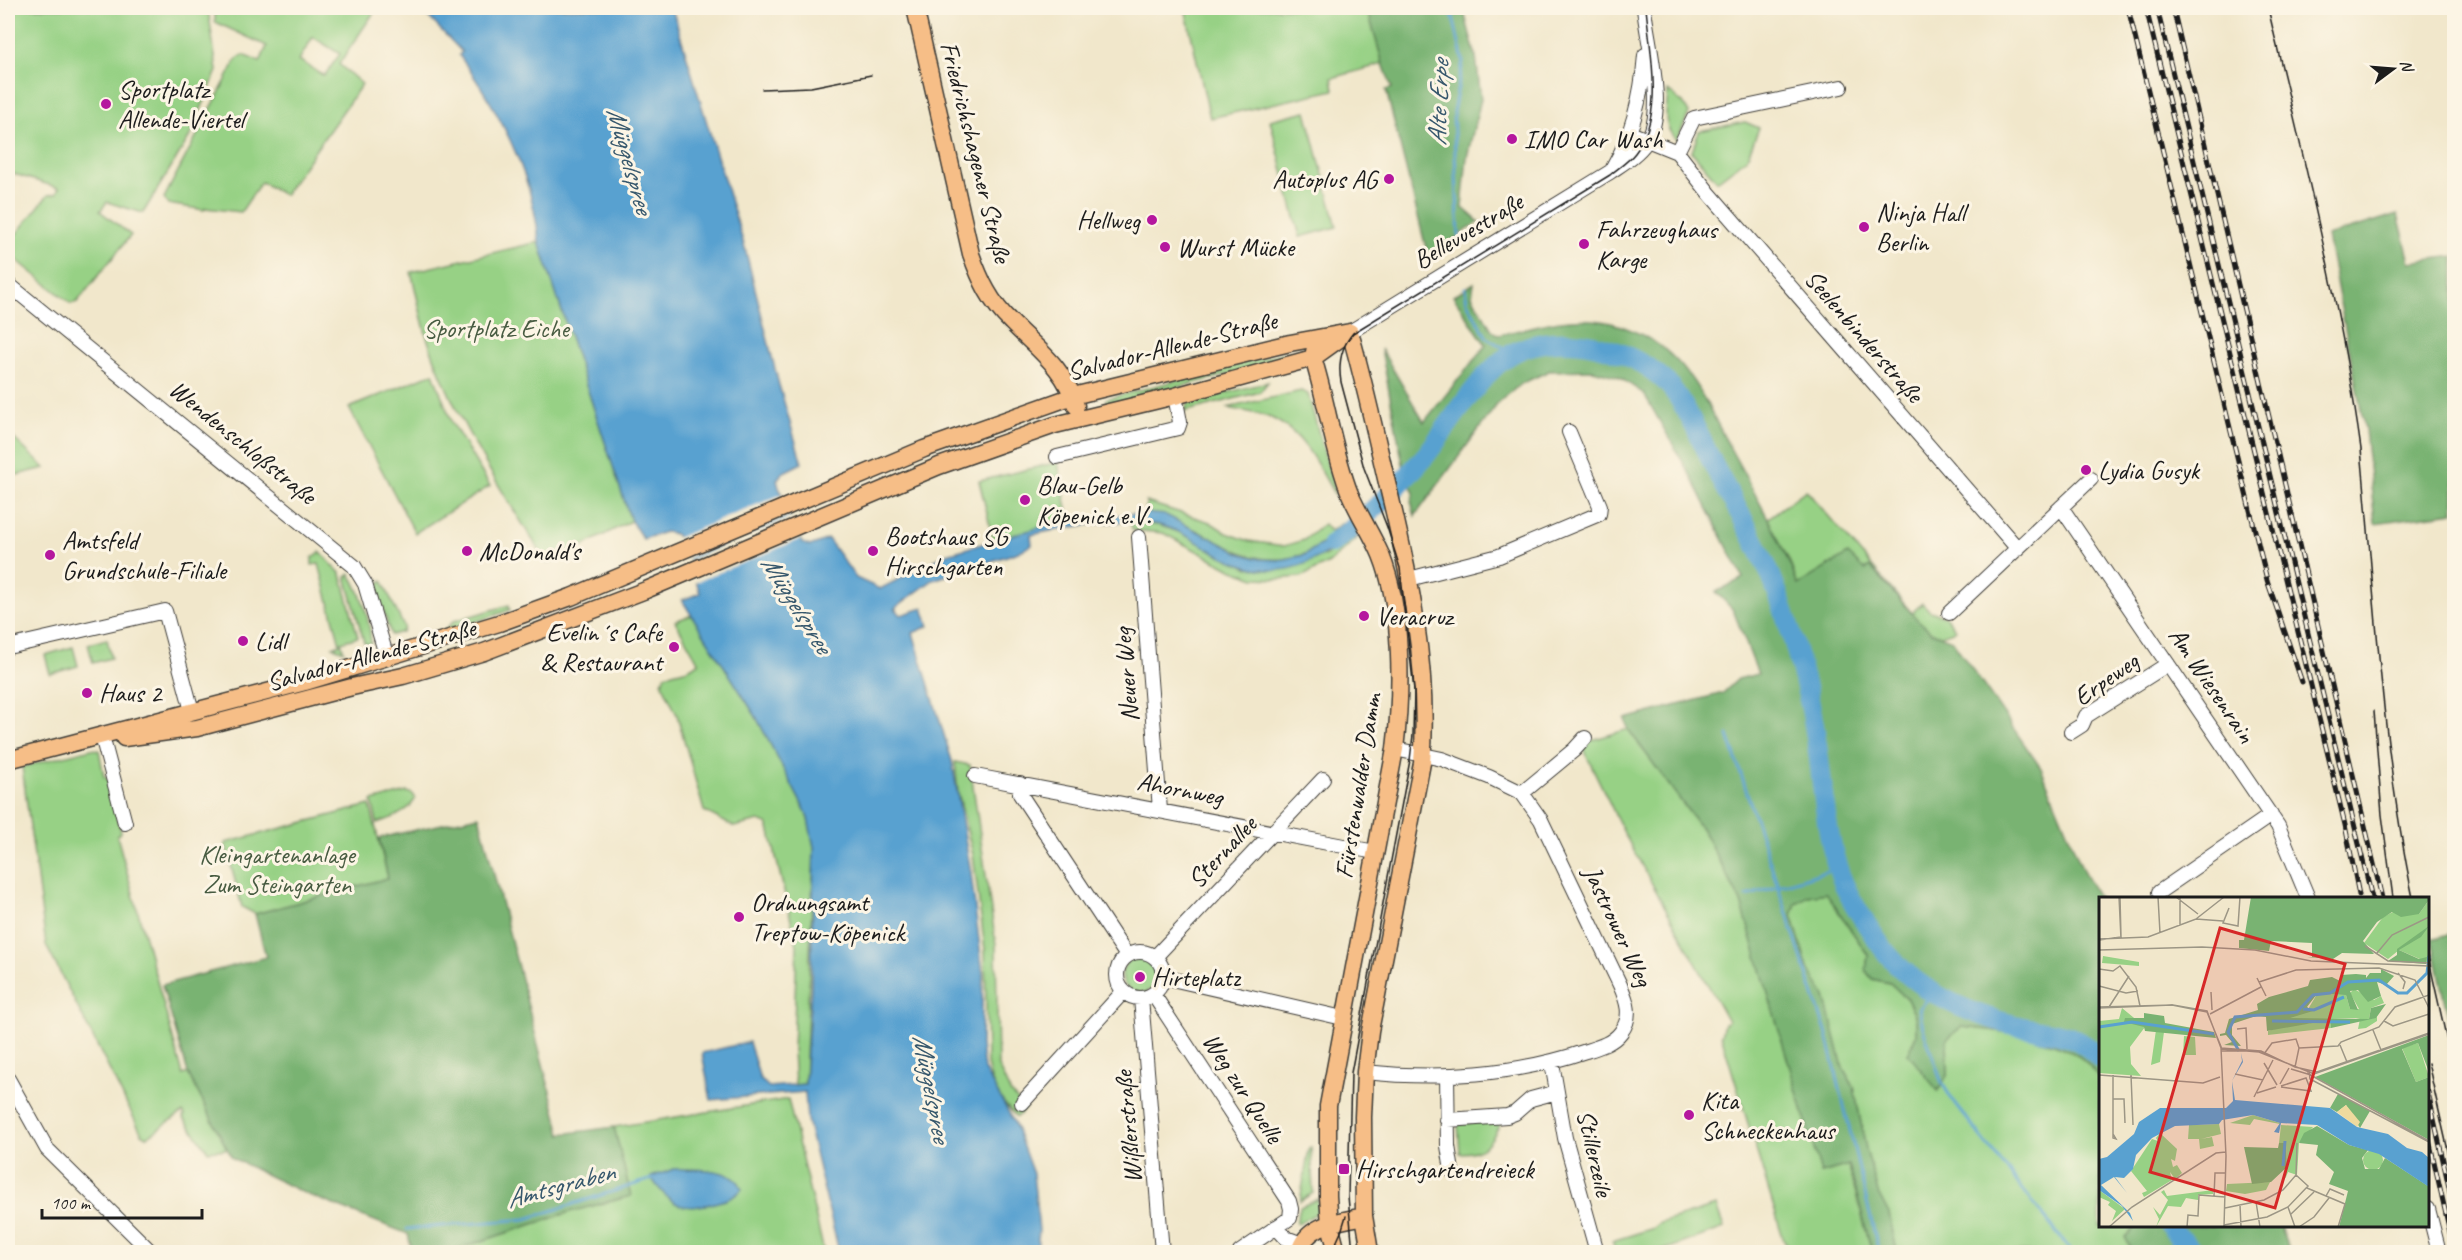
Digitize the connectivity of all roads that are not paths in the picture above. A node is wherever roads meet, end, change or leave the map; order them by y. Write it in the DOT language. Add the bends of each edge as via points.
graph roads {
  1 [pos="915,8"];
  2 [pos="1644,8"];
  3 [pos="1646,31"];
  4 [pos="1841,87"];
  5 [pos="1630,133"];
  6 [pos="1648,141"];
  7 [pos="1677,152"];
  8 [pos="1610,172"];
  9 [pos="8,284"];
  10 [pos="1350,332"];
  11 [pos="1317,338"];
  12 [pos="1313,358"];
  13 [pos="1073,396"];
  14 [pos="1175,396"];
  15 [pos="1079,418"];
  16 [pos="1569,432"];
  17 [pos="1057,457"];
  18 [pos="2091,479"];
  19 [pos="2061,507"];
  20 [pos="1139,537"];
  21 [pos="2018,549"];
  22 [pos="1409,579"];
  23 [pos="1949,613"];
  24 [pos="8,647"];
  25 [pos="387,658"];
  26 [pos="2168,664"];
  27 [pos="392,677"];
  28 [pos="192,711"];
  29 [pos="2071,732"];
  30 [pos="102,736"];
  31 [pos="1585,738"];
  32 [pos="1395,749"];
  33 [pos="1423,755"];
  34 [pos="8,760"];
  35 [pos="975,776"];
  36 [pos="1323,779"];
  37 [pos="1020,784"];
  38 [pos="1522,793"];
  39 [pos="1160,810"];
  40 [pos="2271,815"];
  41 [pos="124,823"];
  42 [pos="1274,832"];
  43 [pos="1375,852"];
  44 [pos="2159,892"];
  45 [pos="2308,897"];
  46 [pos="1127,956"];
  47 [pos="1155,957"];
  48 [pos="1163,977"];
  49 [pos="1124,992"];
  50 [pos="1147,997"];
  51 [pos="1343,1018"];
  52 [pos="1552,1063"];
  53 [pos="1365,1072"];
  54 [pos="1447,1075"];
  55 [pos="8,1078"];
  56 [pos="1557,1092"];
  57 [pos="1022,1102"];
  58 [pos="1447,1120"];
  59 [pos="1452,1171"];
  60 [pos="1364,1216"];
  61 [pos="2429,1216"];
  62 [pos="1330,1225"];
  63 [pos="1276,1227"];
  64 [pos="1300,1248"];
  65 [pos="151,1252"];
  66 [pos="1162,1252"];
  67 [pos="1240,1252"];
  68 [pos="1337,1252"];
  69 [pos="1370,1252"];
  70 [pos="1597,1252"];
  71 [pos="2439,1252"];
  1 -- 13 [label="main road, Friedrichshagener Straße" via="978,274 998,308 1055,365"];
  2 -- 3 [label="street"];
  3 -- 5 [label="street" via="1644,75"];
  3 -- 6 [label="street" via="1656,105"];
  4 -- 7 [label="street" via="1694,118"];
  5 -- 6 [label="street"];
  5 -- 8 [label="street"];
  6 -- 7 [label="street"];
  6 -- 8 [label="street"];
  7 -- 21 [label="street, Seelenbinderstraße"];
  8 -- 10 [label="street, Bellevuestraße"];
  9 -- 25 [label="street, Wendenschloßstraße" via="354,566 365,584"];
  10 -- 11 [label="main road, Salvador-Allende-Straße"];
  10 -- 12 [label="main road, Salvador-Allende-Straße"];
  10 -- 22 [label="main road, Fürstenwalder Damm"];
  11 -- 12 [label="main road, Fürstenwalder Damm"];
  11 -- 13 [label="main road, Salvador-Allende-Straße"];
  12 -- 14 [label="main road, Salvador-Allende-Straße"];
  12 -- 32 [label="main road, Fürstenwalder Damm" via="1344,473 1384,565 1394,615 1400,692"];
  13 -- 15 [label="main road, Friedrichshagener Straße"];
  13 -- 25 [label="main road, Salvador-Allende-Straße" via="924,449 528,612"];
  14 -- 15 [label="main road, Salvador-Allende-Straße"];
  14 -- 17 [label="street, Salvador-Allende-Straße" via="1178,428"];
  15 -- 27 [label="main road, Salvador-Allende-Straße" via="939,465 646,590 484,652"];
  16 -- 22 [label="street" via="1599,514 1498,556"];
  18 -- 19 [label="street"];
  19 -- 21 [label="street"];
  19 -- 26 [label="street, Am Wiesenrain"];
  20 -- 39 [label="street, Neuer Weg"];
  21 -- 23 [label="street"];
  22 -- 33 [label="main road, Fürstenwalder Damm" via="1422,690"];
  24 -- 28 [label="street" via="165,611"];
  25 -- 27 [label="main road, Wendenschloßstraße"];
  25 -- 28 [label="main road, Salvador-Allende-Straße"];
  26 -- 29 [label="street, Erpeweg" via="2086,716 2082,725"];
  26 -- 40 [label="street, Am Wiesenrain"];
  27 -- 30 [label="main road, Salvador-Allende-Straße" via="196,728 129,739"];
  28 -- 30 [label="main road, Salvador-Allende-Straße"];
  30 -- 34 [label="main road, Salvador-Allende-Straße"];
  30 -- 41 [label="street"];
  31 -- 38 [label="street"];
  32 -- 33 [label="street, Jastrower Weg"];
  32 -- 43 [label="main road, Fürstenwalder Damm"];
  33 -- 38 [label="street, Jastrower Weg" via="1475,771"];
  33 -- 53 [label="main road, Fürstenwalder Damm"];
  35 -- 37 [label="street, Ahornweg"];
  36 -- 42 [label="street, Sternallee"];
  37 -- 39 [label="street, Ahornweg"];
  37 -- 46 [label="street" via="1020,794"];
  38 -- 52 [label="street, Jastrower Weg" via="1541,820 1629,1007 1627,1022 1613,1040"];
  39 -- 42 [label="street, Ahornweg"];
  40 -- 44 [label="street"];
  40 -- 45 [label="street, Am Wiesenrain"];
  42 -- 43 [label="street, Ahornweg"];
  42 -- 47 [label="street, Sternallee"];
  43 -- 51 [label="main road, Fürstenwalder Damm"];
  46 -- 47 [label="street" via="1138,952"];
  46 -- 49 [label="street" via="1117,973"];
  47 -- 48 [label="street"];
  48 -- 50 [label="street" via="1160,987"];
  48 -- 51 [label="street"];
  49 -- 50 [label="street"];
  49 -- 57 [label="street"];
  50 -- 63 [label="street, Weg zur Quelle" via="1289,1201 1290,1218"];
  50 -- 66 [label="street, Wißlerstraße"];
  51 -- 62 [label="main road, Fürstenwalder Damm" via="1327,1125"];
  52 -- 54 [label="street, Jastrower Weg"];
  52 -- 56 [label="street, Stillerzeile"];
  53 -- 54 [label="street, Jastrower Weg"];
  53 -- 60 [label="main road, Fürstenwalder Damm"];
  54 -- 58 [label="street"];
  55 -- 65 [label="street" via="47,1149"];
  56 -- 58 [label="street" via="1531,1100 1507,1116"];
  56 -- 70 [label="street, Stillerzeile" via="1565,1138"];
  58 -- 59 [label="street"];
  60 -- 62 [label="main road"];
  60 -- 69 [label="main road, Fürstenwalder Damm"];
  61 -- 71 [label="street"];
  62 -- 64 [label="main road" via="1312,1231"];
  62 -- 68 [label="main road, Fürstenwalder Damm"];
  63 -- 64 [label="street"];
  63 -- 67 [label="street"];
}
